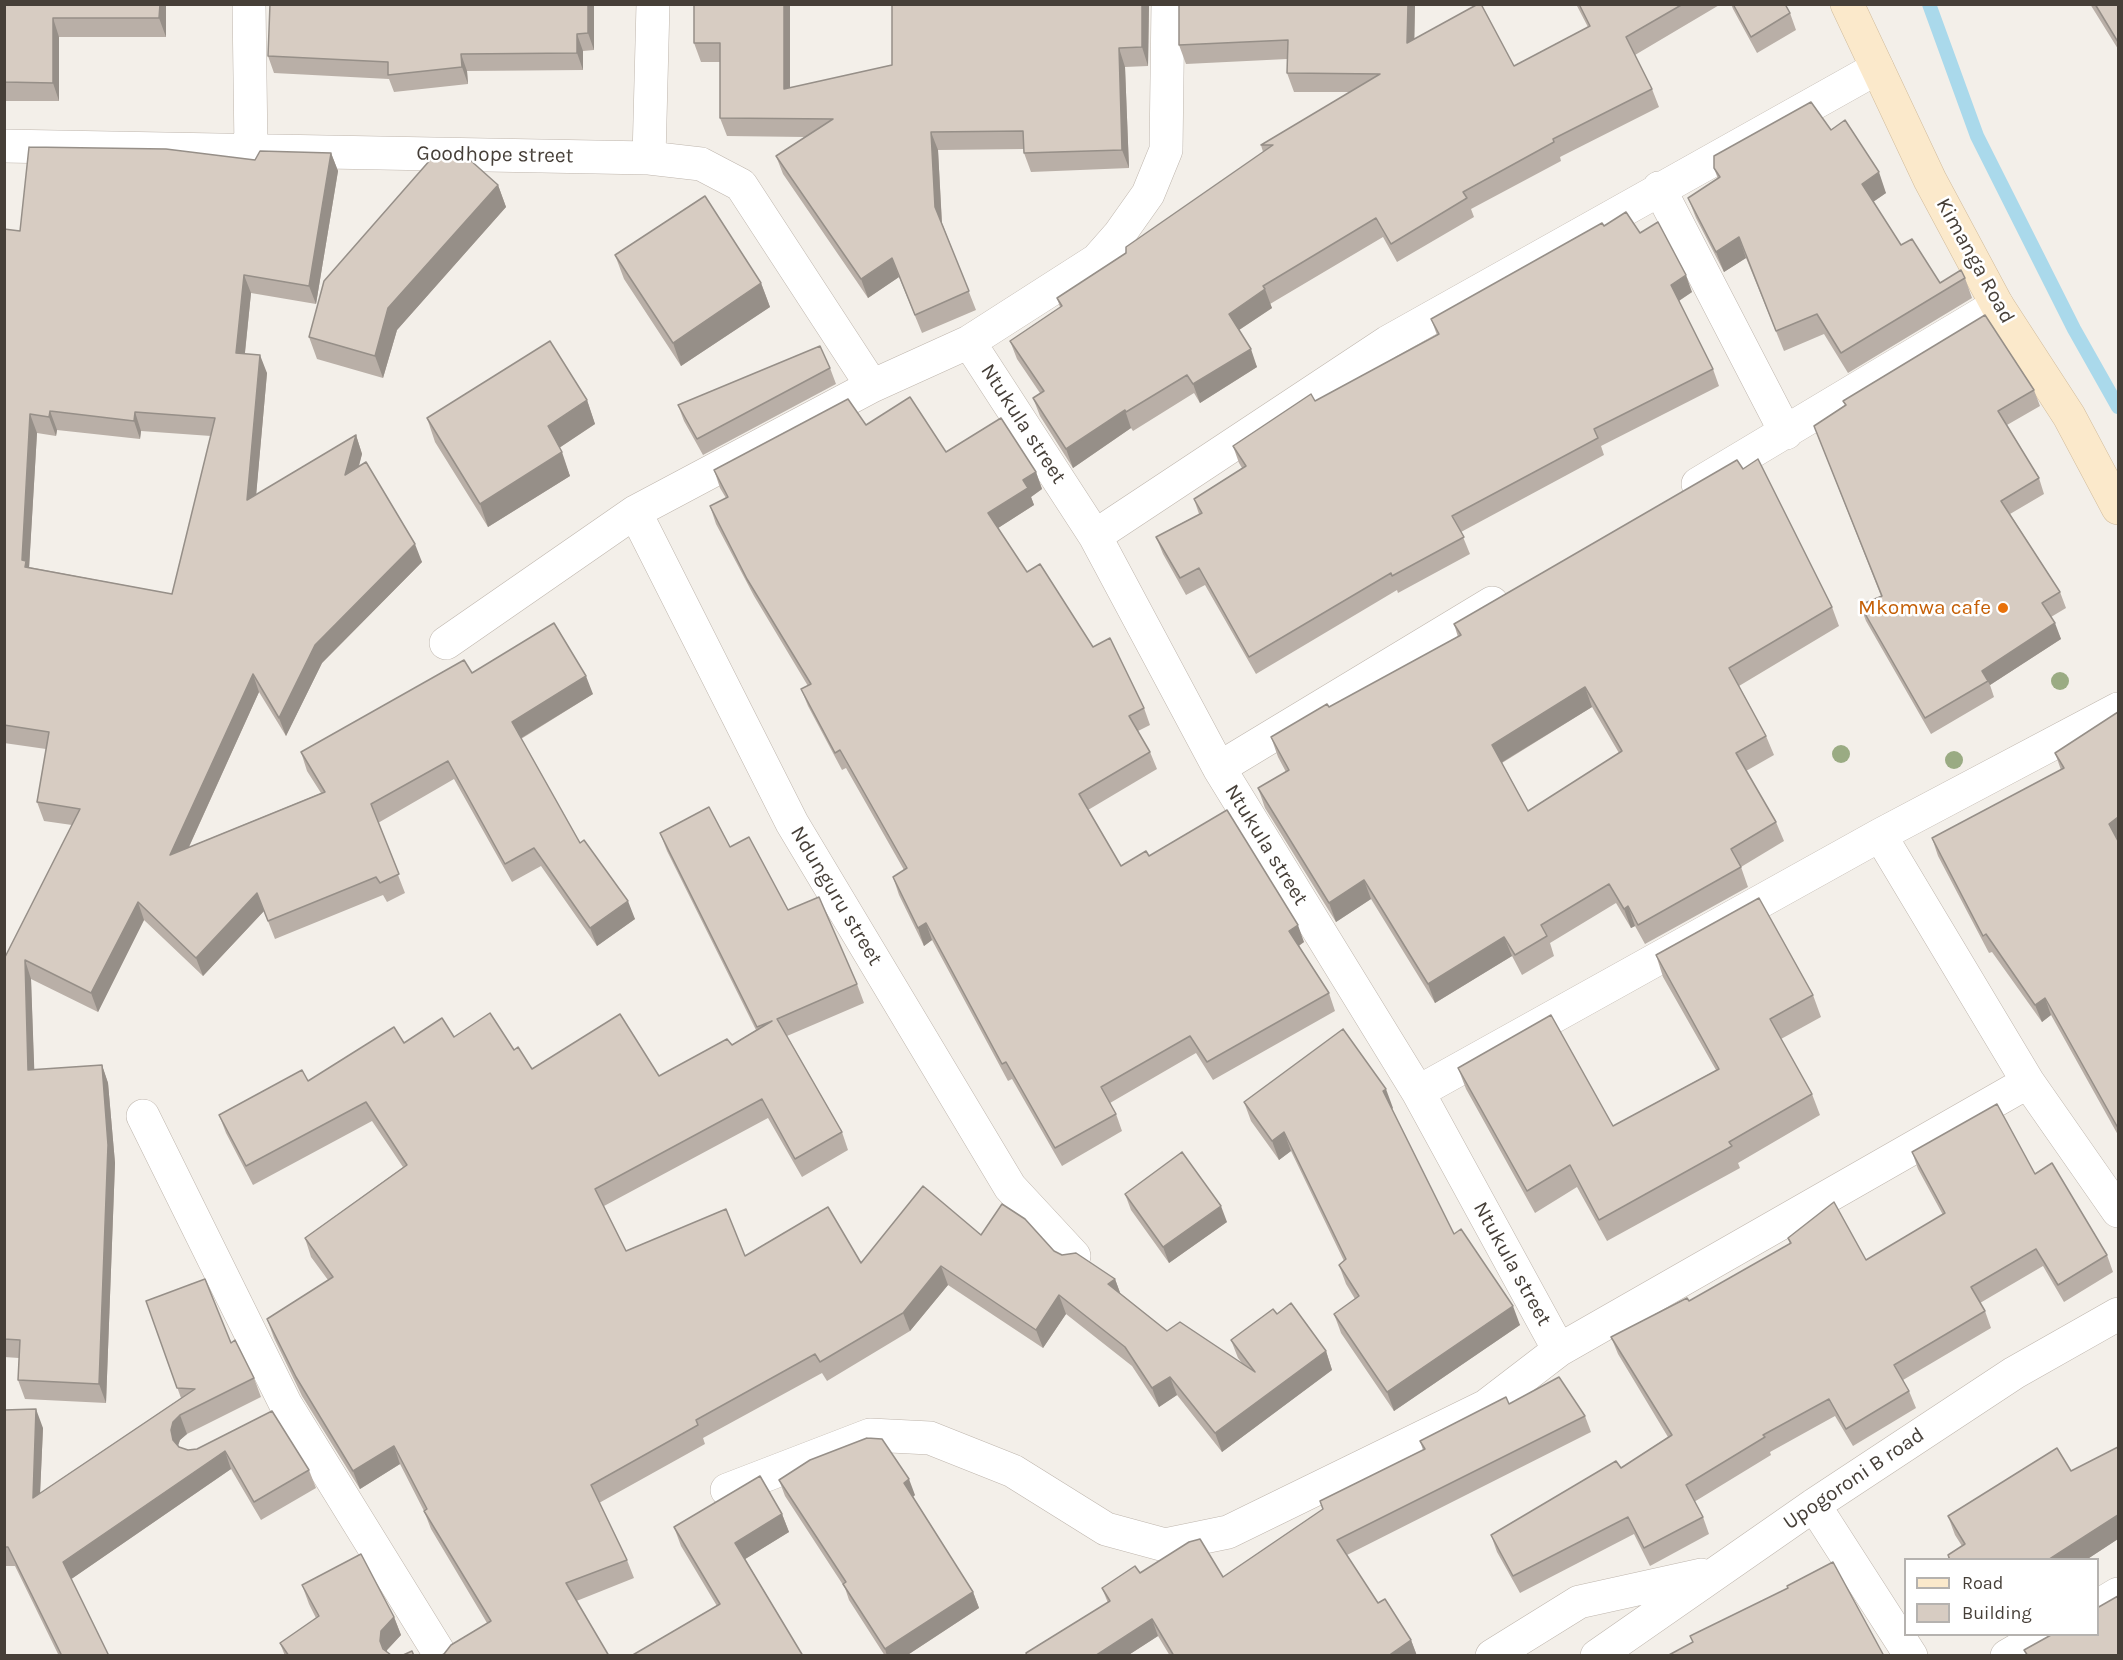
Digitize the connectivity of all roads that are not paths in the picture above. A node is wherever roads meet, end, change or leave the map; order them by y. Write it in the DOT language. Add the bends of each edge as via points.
graph roads {
  1 [pos="249,4"];
  2 [pos="653,4"];
  3 [pos="1168,4"];
  4 [pos="1847,4"];
  5 [pos="1877,68"];
  6 [pos="4,146"];
  7 [pos="251,150"];
  8 [pos="649,158"];
  9 [pos="1659,188"];
  10 [pos="1997,305"];
  11 [pos="969,342"];
  12 [pos="872,386"];
  13 [pos="1786,433"];
  14 [pos="1673,499"];
  15 [pos="2118,508"];
  16 [pos="635,512"];
  17 [pos="1095,536"];
  18 [pos="1518,588"];
  19 [pos="447,643"];
  20 [pos="2118,709"];
  21 [pos="1219,768"];
  22 [pos="1880,835"];
  23 [pos="2028,1082"];
  24 [pos="1418,1092"];
  25 [pos="143,1116"];
  26 [pos="2118,1211"];
  27 [pos="1074,1256"];
  28 [pos="2118,1314"];
  29 [pos="1559,1350"];
  30 [pos="285,1405"];
  31 [pos="256,1420"];
  32 [pos="727,1490"];
  33 [pos="1814,1505"];
  34 [pos="1718,1571"];
  35 [pos="2118,1594"];
  36 [pos="2099,1605"];
  37 [pos="2043,1636"];
  38 [pos="425,1649"];
  39 [pos="1492,1656"];
  40 [pos="1597,1656"];
  41 [pos="1911,1656"];
  42 [pos="2007,1656"];
  1 -- 7 [label="street"];
  2 -- 8 [label="street"];
  3 -- 11 [label="street" via="1166,150 1148,194 1097,260"];
  4 -- 5 [label="street, Kimanga Road"];
  5 -- 9 [label="street"];
  5 -- 10 [label="street, Kimanga Road" via="1930,180"];
  6 -- 7 [label="street, Goodhope street"];
  7 -- 8 [label="street, Goodhope street"];
  8 -- 12 [label="street, Goodhope street" via="701,164 741,185"];
  9 -- 13 [label="street"];
  9 -- 17 [label="street" via="1388,342"];
  10 -- 13 [label="street"];
  10 -- 15 [label="street, Kimanga Road" via="2069,416"];
  11 -- 12 [label="street"];
  11 -- 17 [label="street, Ntukula street"];
  12 -- 16 [label="street"];
  13 -- 14 [label="street"];
  16 -- 19 [label="street"];
  16 -- 27 [label="street, Ndunguru street" via="792,823 1010,1186"];
  17 -- 21 [label="street, Ntukula street"];
  18 -- 21 [label="street"];
  20 -- 22 [label="street"];
  21 -- 24 [label="street, Ntukula street"];
  22 -- 23 [label="street"];
  22 -- 24 [label="street"];
  23 -- 26 [label="street"];
  23 -- 29 [label="street"];
  24 -- 29 [label="street, Ntukula street"];
  25 -- 30 [label="street"];
  28 -- 33 [label="street, Upogoroni B road" via="2014,1373"];
  29 -- 32 [label="street" via="1486,1406 1328,1486 1228,1532 1165,1545 1106,1529 1013,1471 930,1438 870,1434"];
  30 -- 31 [label="street"];
  30 -- 38 [label="street"];
  33 -- 34 [label="street, Upogoroni B road"];
  33 -- 41 [label="street"];
  34 -- 39 [label="street" via="1579,1602"];
  34 -- 40 [label="street, Upogoroni B road"];
  35 -- 36 [label="street"];
  37 -- 42 [label="street"];
}
